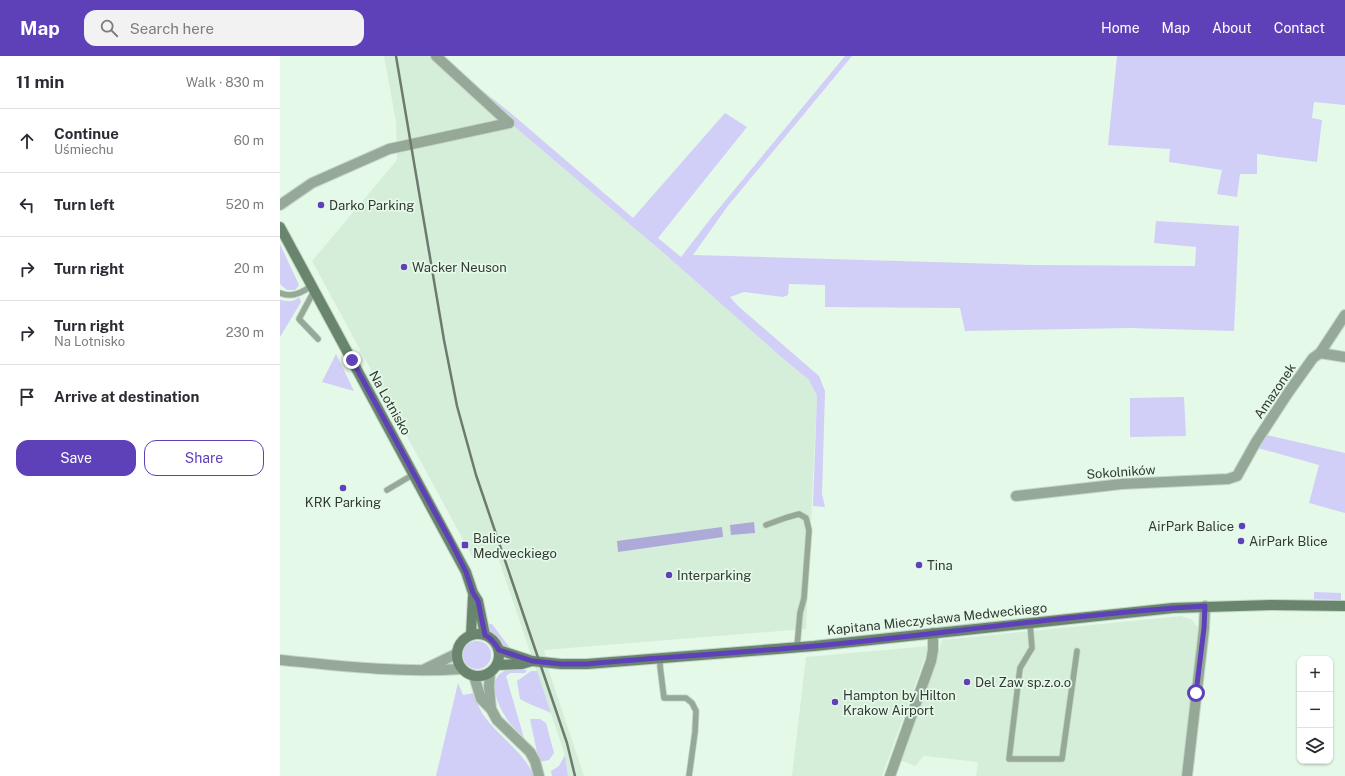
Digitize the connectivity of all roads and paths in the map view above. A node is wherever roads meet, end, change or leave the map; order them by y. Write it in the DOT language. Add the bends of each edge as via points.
graph roads {
  1 [pos="436,56"];
  2 [pos="280,205"];
  3 [pos="280,227"];
  4 [pos="312,288"];
  5 [pos="280,293"];
  6 [pos="1345,315"];
  7 [pos="318,340"];
  8 [pos="1320,353"];
  9 [pos="1345,357"];
  10 [pos="414,474"];
  11 [pos="1228,479"];
  12 [pos="387,490"];
  13 [pos="1016,496"];
  14 [pos="766,525"];
  15 [pos="473,593"];
  16 [pos="1205,606"];
  17 [pos="1345,606"];
  18 [pos="1030,623"];
  19 [pos="933,633"];
  20 [pos="471,635"];
  21 [pos="485,635"];
  22 [pos="797,647"];
  23 [pos="499,650"];
  24 [pos="1077,651"];
  25 [pos="456,654"];
  26 [pos="661,657"];
  27 [pos="280,660"];
  28 [pos="532,661"];
  29 [pos="426,669"];
  30 [pos="461,669"];
  31 [pos="494,669"];
  32 [pos="474,676"];
  33 [pos="491,709"];
  34 [pos="539,776"];
  35 [pos="689,776"];
  36 [pos="890,776"];
  37 [pos="1187,776"];
  1 -- 2 [label="street" via="509,122 389,150 312,183"];
  3 -- 4 [label="main road, Na Lotnisko"];
  4 -- 5 [label="lane" via="298,294"];
  4 -- 7 [label="lane" via="300,319"];
  4 -- 10 [label="main road, Na Lotnisko"];
  6 -- 8 [label="street, Amazonek"];
  8 -- 9 [label="street"];
  8 -- 11 [label="street, Amazonek" via="1313,358 1288,393 1237,476"];
  10 -- 12 [label="lane"];
  10 -- 15 [label="main road, Na Lotnisko" via="466,572"];
  11 -- 13 [label="street, Sokolników" via="1122,484"];
  14 -- 22 [label="lane" via="799,514 806,518 809,530"];
  15 -- 20 [label="main road, Na Lotnisko"];
  15 -- 21 [label="main road, Na Lotnisko" via="478,601"];
  16 -- 17 [label="main road, Kapitana Mieczysława Medweckiego"];
  16 -- 18 [label="main road, Kapitana Mieczysława Medweckiego"];
  16 -- 37 [label="street"];
  18 -- 19 [label="main road, Kapitana Mieczysława Medweckiego"];
  18 -- 24 [label="lane" via="1032,648 1020,668 1009,759 1062,759"];
  19 -- 22 [label="main road, Kapitana Mieczysława Medweckiego"];
  19 -- 36 [label="street" via="931,661"];
  20 -- 21 [label="main road"];
  20 -- 25 [label="main road" via="460,642"];
  21 -- 23 [label="main road" via="491,638"];
  22 -- 26 [label="main road, Kapitana Mieczysława Medweckiego"];
  23 -- 28 [label="main road, Kapitana Mieczysława Medweckiego"];
  23 -- 31 [label="main road" via="499,660"];
  25 -- 29 [label="street"];
  25 -- 30 [label="main road"];
  26 -- 28 [label="main road, Kapitana Mieczysława Medweckiego" via="587,664"];
  26 -- 35 [label="lane" via="664,698 686,698 696,710"];
  27 -- 29 [label="street" via="343,667 414,671"];
  28 -- 31 [label="main road, Kapitana Mieczysława Medweckiego"];
  29 -- 30 [label="street"];
  30 -- 32 [label="main road"];
  31 -- 32 [label="main road" via="482,677"];
  31 -- 33 [label="street" via="489,687"];
  32 -- 33 [label="street" via="481,699"];
  33 -- 34 [label="street" via="497,720 530,752"];
}
